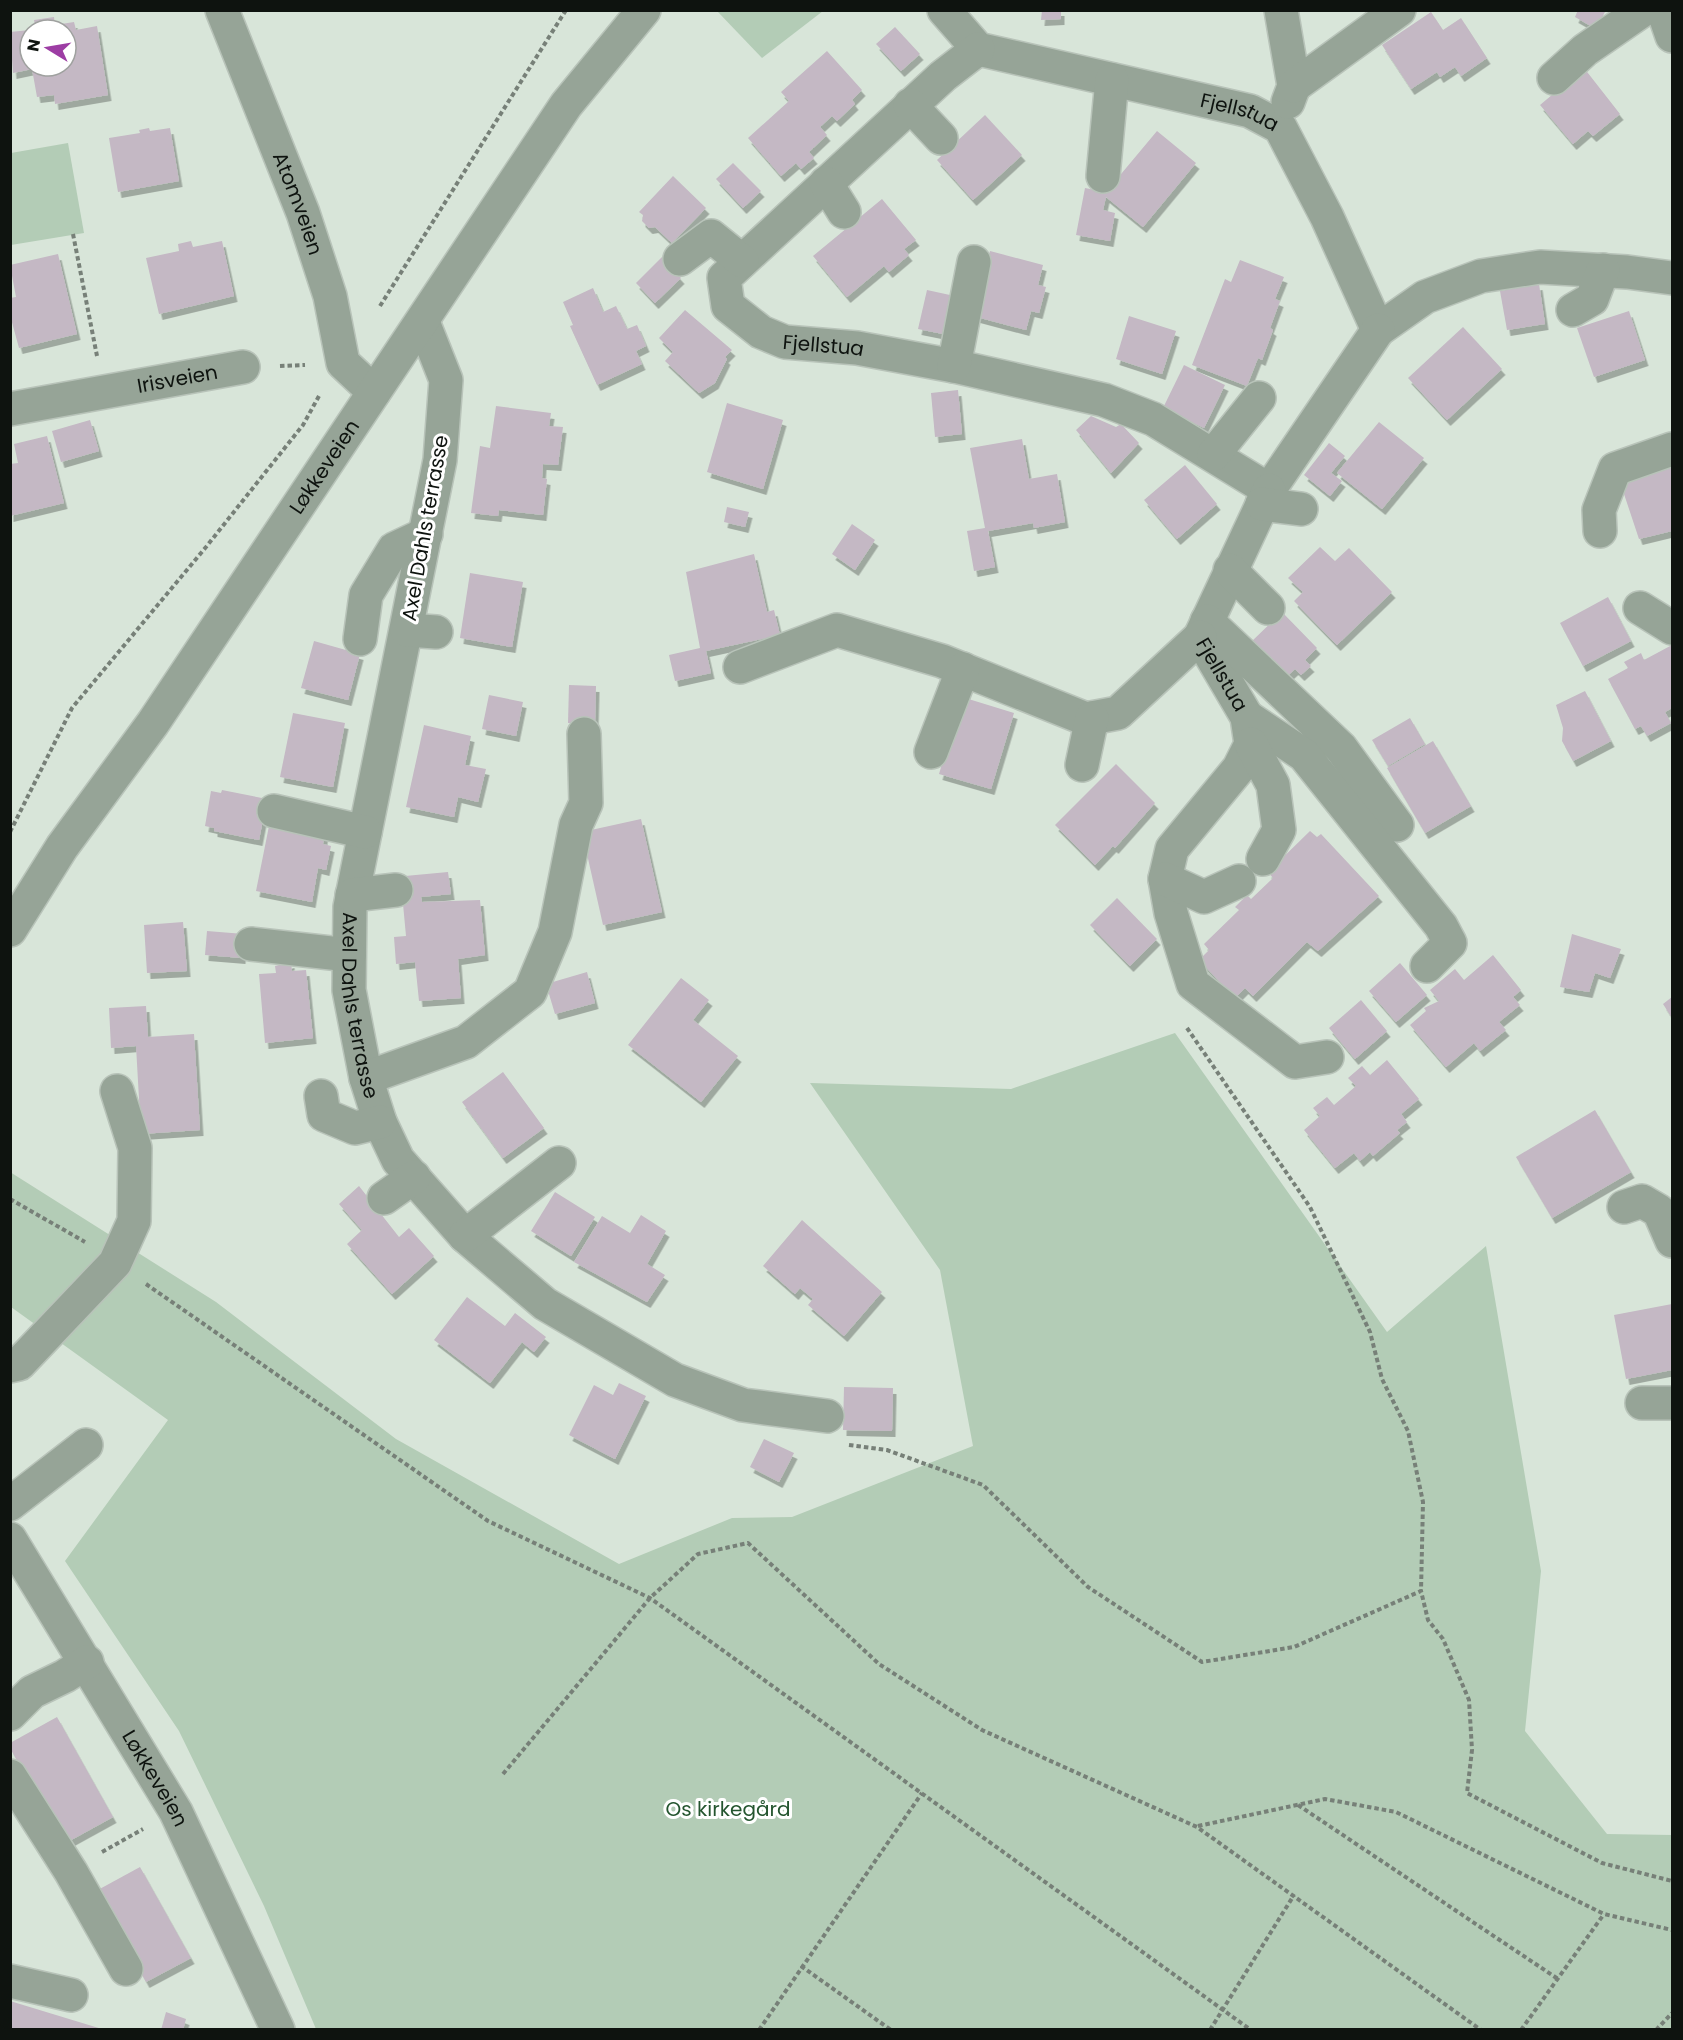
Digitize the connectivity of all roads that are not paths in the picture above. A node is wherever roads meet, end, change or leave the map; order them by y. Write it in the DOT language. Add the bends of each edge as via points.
graph roads {
  1 [pos="222,10"];
  2 [pos="644,10"];
  3 [pos="944,10"];
  4 [pos="1281,10"];
  5 [pos="1399,10"];
  6 [pos="1643,10"];
  7 [pos="1663,10"];
  8 [pos="1672,36"];
  9 [pos="978,50"];
  10 [pos="1554,78"];
  11 [pos="1112,80"];
  12 [pos="1294,86"];
  13 [pos="910,105"];
  14 [pos="1280,127"];
  15 [pos="941,138"];
  16 [pos="1103,176"];
  17 [pos="826,183"];
  18 [pos="844,212"];
  19 [pos="680,259"];
  20 [pos="742,261"];
  21 [pos="974,262"];
  22 [pos="1603,270"];
  23 [pos="1672,278"];
  24 [pos="1573,310"];
  25 [pos="423,322"];
  26 [pos="1378,330"];
  27 [pos="954,366"];
  28 [pos="243,367"];
  29 [pos="374,392"];
  30 [pos="1259,398"];
  31 [pos="10,409"];
  32 [pos="1672,449"];
  33 [pos="1214,454"];
  34 [pos="1266,497"];
  35 [pos="1301,509"];
  36 [pos="1600,531"];
  37 [pos="426,534"];
  38 [pos="1230,570"];
  39 [pos="1268,608"];
  40 [pos="1640,608"];
  41 [pos="1672,628"];
  42 [pos="1204,629"];
  43 [pos="360,639"];
  44 [pos="740,667"];
  45 [pos="963,669"];
  46 [pos="1092,718"];
  47 [pos="1249,731"];
  48 [pos="584,734"];
  49 [pos="931,752"];
  50 [pos="1082,765"];
  51 [pos="274,811"];
  52 [pos="1397,825"];
  53 [pos="365,832"];
  54 [pos="1263,859"];
  55 [pos="1165,879"];
  56 [pos="1239,881"];
  57 [pos="396,890"];
  58 [pos="352,895"];
  59 [pos="10,930"];
  60 [pos="251,944"];
  61 [pos="350,955"];
  62 [pos="1427,966"];
  63 [pos="1327,1057"];
  64 [pos="366,1078"];
  65 [pos="117,1091"];
  66 [pos="321,1096"];
  67 [pos="380,1122"];
  68 [pos="559,1162"];
  69 [pos="414,1178"];
  70 [pos="384,1198"];
  71 [pos="1624,1207"];
  72 [pos="465,1236"];
  73 [pos="1672,1241"];
  74 [pos="10,1366"];
  75 [pos="827,1416"];
  76 [pos="86,1445"];
  77 [pos="10,1504"];
  78 [pos="10,1539"];
  79 [pos="87,1662"];
  80 [pos="10,1714"];
  81 [pos="10,1776"];
  82 [pos="126,1969"];
  83 [pos="10,1981"];
  84 [pos="71,1995"];
  85 [pos="278,2030"];
  1 -- 29 [label="street, Atomveien" via="303,213 330,296 343,363"];
  2 -- 25 [label="street, Løkkeveien" via="566,105"];
  3 -- 9 [label="street"];
  4 -- 12 [label="street"];
  5 -- 12 [label="street"];
  6 -- 10 [label="street" via="1585,50"];
  7 -- 8 [label="street"];
  9 -- 11 [label="street, Fjellstua"];
  9 -- 13 [label="street, Fjellstua"];
  11 -- 14 [label="street, Fjellstua" via="1250,111"];
  11 -- 16 [label="street"];
  12 -- 14 [label="street"];
  13 -- 15 [label="street"];
  13 -- 17 [label="street, Fjellstua"];
  14 -- 26 [label="street, Fjellstua" via="1327,217"];
  17 -- 18 [label="street"];
  17 -- 20 [label="street, Fjellstua"];
  19 -- 20 [label="street" via="711,236"];
  20 -- 27 [label="street, Fjellstua" via="724,278 728,306 761,332 785,342 857,348"];
  21 -- 27 [label="street"];
  22 -- 23 [label="street, Fjellstua"];
  22 -- 24 [label="street" via="1592,299"];
  22 -- 26 [label="street, Fjellstua" via="1540,267 1481,276 1425,297"];
  25 -- 29 [label="street, Løkkeveien"];
  25 -- 37 [label="street, Axel Dahls terrasse" via="446,380 440,460"];
  26 -- 34 [label="street, Fjellstua"];
  27 -- 33 [label="street, Fjellstua" via="1104,400 1153,419"];
  28 -- 31 [label="street, Irisveien"];
  29 -- 59 [label="street, Løkkeveien" via="153,723 62,847"];
  30 -- 33 [label="street"];
  32 -- 36 [label="street" via="1615,469 1599,510"];
  33 -- 34 [label="street, Fjellstua"];
  34 -- 35 [label="street"];
  34 -- 38 [label="street, Fjellstua"];
  37 -- 43 [label="street" via="394,549 366,595"];
  37 -- 53 [label="street, Axel Dahls terrasse" via="421,631"];
  38 -- 39 [label="street"];
  38 -- 42 [label="street, Fjellstua"];
  40 -- 41 [label="street"];
  42 -- 46 [label="street" via="1118,713"];
  42 -- 47 [label="street, Fjellstua"];
  42 -- 52 [label="street" via="1341,748"];
  44 -- 45 [label="street" via="837,630"];
  45 -- 46 [label="street" via="1086,720"];
  45 -- 49 [label="street"];
  46 -- 50 [label="street"];
  47 -- 54 [label="street, Fjellstua" via="1273,785 1279,830"];
  47 -- 55 [label="street" via="1239,768 1172,849"];
  47 -- 62 [label="street" via="1304,755 1441,926 1450,943"];
  48 -- 64 [label="street" via="597,804 576,825 555,932 530,992 466,1042"];
  51 -- 53 [label="street"];
  53 -- 58 [label="street, Axel Dahls terrasse"];
  55 -- 56 [label="street" via="1204,897"];
  55 -- 63 [label="street" via="1193,984 1295,1062"];
  57 -- 58 [label="street"];
  58 -- 61 [label="street, Axel Dahls terrasse"];
  60 -- 61 [label="street"];
  61 -- 64 [label="street, Axel Dahls terrasse" via="349,990"];
  64 -- 67 [label="street, Axel Dahls terrasse"];
  65 -- 74 [label="street" via="135,1148 134,1221 115,1263 19,1364"];
  66 -- 67 [label="street" via="324,1115 355,1128"];
  67 -- 69 [label="street, Axel Dahls terrasse" via="398,1160"];
  68 -- 72 [label="street"];
  69 -- 70 [label="street"];
  69 -- 72 [label="street, Axel Dahls terrasse"];
  71 -- 73 [label="street" via="1642,1201 1659,1211"];
  72 -- 75 [label="street, Axel Dahls terrasse" via="545,1304 675,1380 742,1405"];
  76 -- 77 [label="street"];
  78 -- 79 [label="street, Løkkeveien"];
  79 -- 80 [label="street" via="32,1692"];
  79 -- 85 [label="street, Løkkeveien" via="176,1812"];
  81 -- 82 [label="street"];
  83 -- 84 [label="street"];
}
